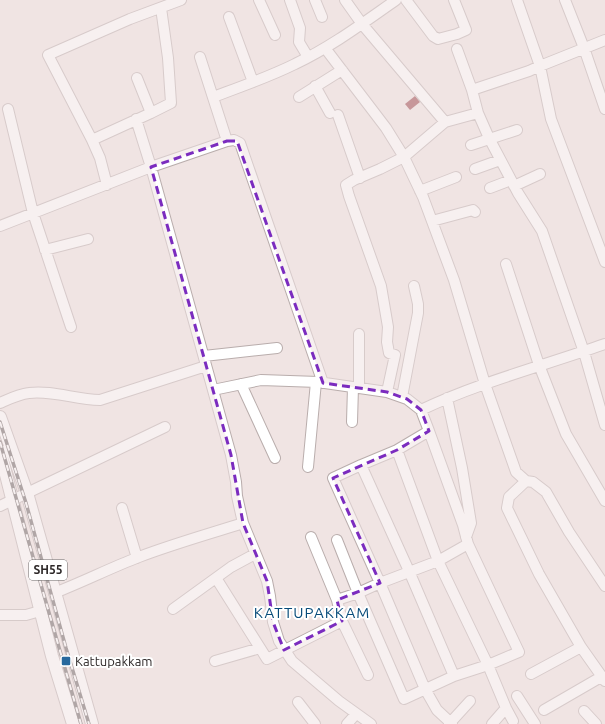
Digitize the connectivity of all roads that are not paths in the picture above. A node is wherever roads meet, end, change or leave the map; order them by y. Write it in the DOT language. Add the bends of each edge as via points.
graph roads {
  1 [pos="181,0"];
  2 [pos="259,0"];
  3 [pos="290,0"];
  4 [pos="315,0"];
  5 [pos="345,0"];
  6 [pos="396,0"];
  7 [pos="406,0"];
  8 [pos="454,0"];
  9 [pos="517,0"];
  10 [pos="565,0"];
  11 [pos="161,8"];
  12 [pos="229,17"];
  13 [pos="322,17"];
  14 [pos="362,24"];
  15 [pos="275,35"];
  16 [pos="605,40"];
  17 [pos="325,48"];
  18 [pos="584,48"];
  19 [pos="457,49"];
  20 [pos="200,57"];
  21 [pos="308,57"];
  22 [pos="540,66"];
  23 [pos="342,70"];
  24 [pos="136,78"];
  25 [pos="253,82"];
  26 [pos="315,86"];
  27 [pos="472,90"];
  28 [pos="213,97"];
  29 [pos="299,97"];
  30 [pos="8,109"];
  31 [pos="605,109"];
  32 [pos="151,113"];
  33 [pos="478,113"];
  34 [pos="136,119"];
  35 [pos="445,122"];
  36 [pos="517,130"];
  37 [pos="489,138"];
  38 [pos="92,140"];
  39 [pos="227,141"];
  40 [pos="471,145"];
  41 [pos="404,157"];
  42 [pos="500,160"];
  43 [pos="151,167"];
  44 [pos="475,169"];
  45 [pos="540,174"];
  46 [pos="456,177"];
  47 [pos="360,178"];
  48 [pos="512,183"];
  49 [pos="107,185"];
  50 [pos="490,188"];
  51 [pos="420,191"];
  52 [pos="475,212"];
  53 [pos="33,213"];
  54 [pos="432,221"];
  55 [pos="0,225"];
  56 [pos="88,239"];
  57 [pos="45,250"];
  58 [pos="605,262"];
  59 [pos="506,264"];
  60 [pos="414,286"];
  61 [pos="71,327"];
  62 [pos="359,334"];
  63 [pos="605,344"];
  64 [pos="277,348"];
  65 [pos="584,352"];
  66 [pos="205,361"];
  67 [pos="539,365"];
  68 [pos="319,383"];
  69 [pos="240,384"];
  70 [pos="485,384"];
  71 [pos="356,388"];
  72 [pos="213,390"];
  73 [pos="387,392"];
  74 [pos="402,397"];
  75 [pos="447,398"];
  76 [pos="0,403"];
  77 [pos="421,410"];
  78 [pos="0,417"];
  79 [pos="352,422"];
  80 [pos="605,425"];
  81 [pos="165,427"];
  82 [pos="429,430"];
  83 [pos="397,450"];
  84 [pos="0,451"];
  85 [pos="275,458"];
  86 [pos="361,465"];
  87 [pos="308,467"];
  88 [pos="526,481"];
  89 [pos="27,493"];
  90 [pos="12,501"];
  91 [pos="605,501"];
  92 [pos="0,506"];
  93 [pos="122,508"];
  94 [pos="243,523"];
  95 [pos="311,537"];
  96 [pos="337,540"];
  97 [pos="467,541"];
  98 [pos="255,554"];
  99 [pos="137,558"];
  100 [pos="438,561"];
  101 [pos="409,571"];
  102 [pos="216,578"];
  103 [pos="380,583"];
  104 [pos="605,586"];
  105 [pos="54,593"];
  106 [pos="358,593"];
  107 [pos="337,600"];
  108 [pos="173,609"];
  109 [pos="40,611"];
  110 [pos="0,615"];
  111 [pos="342,621"];
  112 [pos="580,647"];
  113 [pos="260,648"];
  114 [pos="284,650"];
  115 [pos="215,661"];
  116 [pos="488,665"];
  117 [pos="531,674"];
  118 [pos="368,676"];
  119 [pos="454,676"];
  120 [pos="603,679"];
  121 [pos="426,689"];
  122 [pos="517,696"];
  123 [pos="470,701"];
  124 [pos="298,702"];
  125 [pos="506,708"];
  126 [pos="544,710"];
  127 [pos="584,711"];
  128 [pos="356,714"];
  129 [pos="513,721"];
  130 [pos="73,724"];
  131 [pos="92,724"];
  132 [pos="315,724"];
  133 [pos="347,724"];
  134 [pos="371,724"];
  135 [pos="450,724"];
  136 [pos="492,724"];
  137 [pos="535,724"];
  138 [pos="596,724"];
  1 -- 11 [label="street"];
  2 -- 15 [label="street"];
  3 -- 21 [label="street" via="300,28 299,42"];
  4 -- 13 [label="street"];
  5 -- 14 [label="street"];
  6 -- 14 [label="street"];
  7 -- 8 [label="street" via="438,39 466,30"];
  9 -- 22 [label="street"];
  10 -- 18 [label="street"];
  11 -- 32 [label="street" via="168,58 170,102"];
  11 -- 38 [label="street" via="48,55"];
  12 -- 25 [label="street"];
  14 -- 17 [label="street"];
  14 -- 35 [label="street"];
  16 -- 18 [label="street"];
  17 -- 21 [label="street"];
  17 -- 23 [label="street"];
  18 -- 22 [label="street"];
  18 -- 31 [label="street"];
  19 -- 27 [label="street"];
  20 -- 28 [label="street"];
  21 -- 25 [label="street"];
  22 -- 27 [label="street"];
  22 -- 58 [label="street" via="551,119"];
  23 -- 26 [label="street"];
  23 -- 41 [label="street" via="377,115"];
  24 -- 32 [label="street"];
  25 -- 28 [label="street"];
  26 -- 29 [label="street"];
  26 -- 47 [label="street" via="334,114"];
  27 -- 33 [label="street"];
  28 -- 39 [label="street"];
  30 -- 53 [label="street"];
  32 -- 34 [label="street"];
  33 -- 35 [label="street"];
  33 -- 37 [label="street"];
  34 -- 38 [label="street"];
  34 -- 43 [label="street"];
  35 -- 41 [label="street"];
  36 -- 37 [label="street"];
  37 -- 40 [label="street"];
  37 -- 42 [label="street"];
  38 -- 49 [label="street"];
  39 -- 43 [label="street"];
  39 -- 68 [label="street" via="234,140 240,143"];
  41 -- 47 [label="street"];
  41 -- 51 [label="street"];
  42 -- 44 [label="street"];
  42 -- 48 [label="street"];
  43 -- 49 [label="street"];
  43 -- 66 [label="street"];
  45 -- 48 [label="street"];
  46 -- 51 [label="street"];
  47 -- 73 [label="street" via="346,185 381,286 388,327 389,353 395,355"];
  48 -- 50 [label="street"];
  48 -- 65 [label="street" via="542,231"];
  49 -- 53 [label="street"];
  51 -- 54 [label="street"];
  52 -- 54 [label="street" via="473,210"];
  53 -- 55 [label="street"];
  53 -- 57 [label="street"];
  54 -- 70 [label="street" via="454,280"];
  56 -- 57 [label="street"];
  57 -- 61 [label="street"];
  59 -- 67 [label="street"];
  60 -- 74 [label="street" via="418,313"];
  62 -- 71 [label="street"];
  63 -- 65 [label="street"];
  64 -- 66 [label="street"];
  65 -- 67 [label="street"];
  65 -- 80 [label="street"];
  66 -- 72 [label="street"];
  66 -- 76 [label="street" via="100,400 52,393 30,393"];
  67 -- 70 [label="street"];
  67 -- 91 [label="street" via="566,434"];
  68 -- 69 [label="street" via="261,380"];
  68 -- 71 [label="street"];
  68 -- 87 [label="street"];
  69 -- 72 [label="street"];
  69 -- 85 [label="street"];
  70 -- 75 [label="street"];
  70 -- 88 [label="street" via="516,472"];
  71 -- 73 [label="street"];
  71 -- 79 [label="street"];
  72 -- 94 [label="street" via="231,455"];
  73 -- 74 [label="street"];
  74 -- 77 [label="street"];
  75 -- 77 [label="street"];
  75 -- 97 [label="street" via="471,523"];
  77 -- 82 [label="street"];
  78 -- 89 [label="main road, SH55"];
  81 -- 89 [label="street"];
  82 -- 83 [label="street"];
  82 -- 97 [label="street"];
  83 -- 86 [label="street"];
  83 -- 100 [label="street"];
  84 -- 90 [label="main road, SH55"];
  86 -- 101 [label="street"];
  86 -- 103 [label="street" via="333,478"];
  88 -- 104 [label="street" via="533,482 546,492"];
  88 -- 112 [label="street" via="509,497 507,508 539,574"];
  89 -- 90 [label="street"];
  89 -- 105 [label="main road, SH55"];
  90 -- 92 [label="street"];
  90 -- 109 [label="main road, SH55"];
  93 -- 99 [label="street"];
  94 -- 98 [label="street"];
  94 -- 99 [label="street"];
  95 -- 107 [label="street"];
  96 -- 106 [label="street"];
  97 -- 100 [label="street"];
  97 -- 116 [label="street" via="519,652"];
  98 -- 102 [label="street" via="238,562"];
  98 -- 114 [label="street" via="267,581 273,622"];
  99 -- 105 [label="street"];
  100 -- 101 [label="street"];
  100 -- 116 [label="street"];
  101 -- 103 [label="street"];
  101 -- 119 [label="street"];
  102 -- 108 [label="street"];
  102 -- 113 [label="street"];
  103 -- 106 [label="street"];
  103 -- 121 [label="street"];
  105 -- 131 [label="main road, SH55"];
  106 -- 107 [label="street"];
  106 -- 121 [label="street" via="404,699"];
  107 -- 111 [label="street"];
  109 -- 110 [label="street" via="26,615"];
  109 -- 130 [label="main road, SH55"];
  111 -- 114 [label="street"];
  111 -- 118 [label="street"];
  112 -- 117 [label="street"];
  112 -- 120 [label="street"];
  113 -- 114 [label="street" via="267,659"];
  113 -- 115 [label="street"];
  114 -- 128 [label="street" via="313,680"];
  116 -- 119 [label="street"];
  116 -- 125 [label="street"];
  119 -- 121 [label="street"];
  120 -- 126 [label="street"];
  121 -- 135 [label="street" via="437,710"];
  122 -- 137 [label="street"];
  123 -- 135 [label="street"];
  124 -- 132 [label="street"];
  125 -- 129 [label="street"];
  125 -- 136 [label="street"];
  127 -- 138 [label="street"];
  128 -- 133 [label="street"];
  128 -- 134 [label="street"];
}
